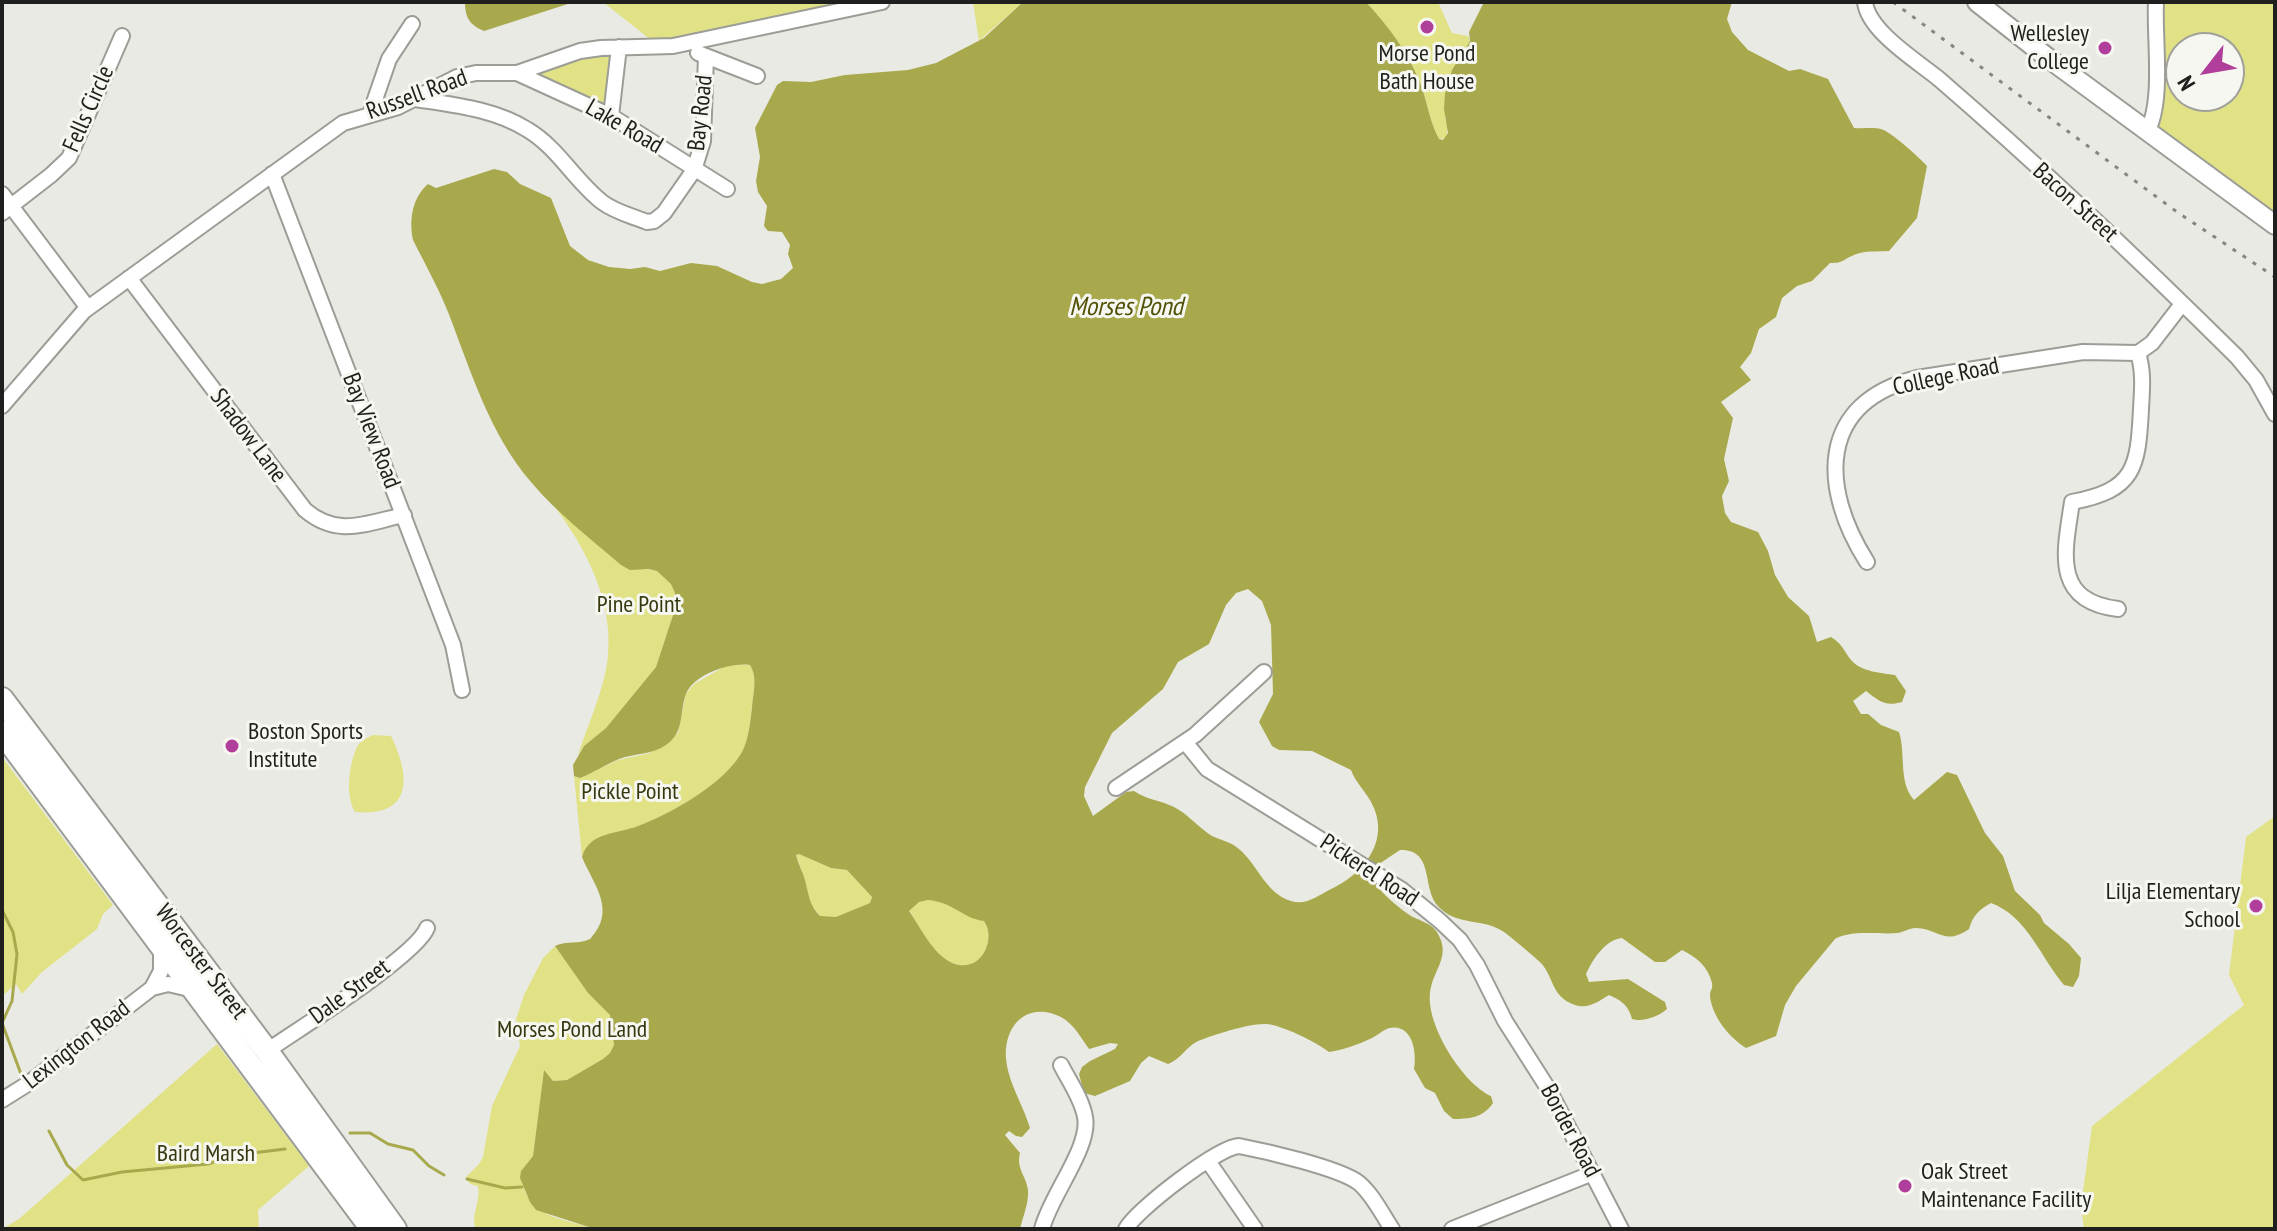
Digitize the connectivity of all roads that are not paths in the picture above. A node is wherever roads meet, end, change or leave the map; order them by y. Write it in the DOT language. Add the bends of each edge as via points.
graph roads {
  1 [pos="882,2"];
  2 [pos="1865,2"];
  3 [pos="1977,2"];
  4 [pos="2156,2"];
  5 [pos="412,24"];
  6 [pos="122,36"];
  7 [pos="679,45"];
  8 [pos="619,47"];
  9 [pos="706,56"];
  10 [pos="517,73"];
  11 [pos="757,76"];
  12 [pos="416,99"];
  13 [pos="370,114"];
  14 [pos="611,116"];
  15 [pos="2147,132"];
  16 [pos="694,170"];
  17 [pos="272,174"];
  18 [pos="727,189"];
  19 [pos="5,204"];
  20 [pos="2275,225"];
  21 [pos="129,278"];
  22 [pos="2182,304"];
  23 [pos="88,308"];
  24 [pos="2138,353"];
  25 [pos="2,406"];
  26 [pos="2275,414"];
  27 [pos="404,515"];
  28 [pos="1867,562"];
  29 [pos="2118,609"];
  30 [pos="1264,672"];
  31 [pos="462,690"];
  32 [pos="2,699"];
  33 [pos="2,732"];
  34 [pos="1185,742"];
  35 [pos="1116,788"];
  36 [pos="427,928"];
  37 [pos="161,946"];
  38 [pos="152,988"];
  39 [pos="194,990"];
  40 [pos="1515,1036"];
  41 [pos="267,1051"];
  42 [pos="1061,1065"];
  43 [pos="2,1100"];
  44 [pos="1208,1161"];
  45 [pos="1593,1173"];
  46 [pos="364,1226"];
  47 [pos="395,1229"];
  48 [pos="1042,1229"];
  49 [pos="1126,1229"];
  50 [pos="1255,1229"];
  51 [pos="1392,1229"];
  52 [pos="1452,1229"];
  53 [pos="1621,1229"];
  1 -- 7 [label="street, Russell Road"];
  2 -- 22 [label="street, Bacon Street" via="1867,14 1885,34"];
  3 -- 15 [label="main road"];
  4 -- 15 [label="street" via="2156,105"];
  5 -- 13 [label="street" via="389,59"];
  6 -- 19 [label="street, Fells Circle" via="69,158"];
  7 -- 8 [label="street, Russell Road"];
  7 -- 9 [label="street"];
  8 -- 10 [label="street, Russell Road" via="580,51"];
  8 -- 14 [label="street"];
  9 -- 11 [label="street"];
  9 -- 16 [label="street, Bay Road" via="703,141"];
  10 -- 12 [label="street, Russell Road" via="457,77"];
  10 -- 14 [label="street, Lake Road"];
  12 -- 13 [label="street, Russell Road"];
  12 -- 16 [label="street" via="508,119 553,150 604,204 647,222 664,213"];
  13 -- 17 [label="street, Russell Road" via="343,123"];
  14 -- 16 [label="street, Lake Road"];
  15 -- 20 [label="main road"];
  16 -- 18 [label="street, Lake Road"];
  17 -- 21 [label="street, Russell Road"];
  17 -- 27 [label="street, Bay View Road"];
  19 -- 23 [label="street"];
  21 -- 23 [label="street, Russell Road"];
  21 -- 27 [label="street, Shadow Lane" via="314,518 343,528"];
  22 -- 24 [label="street"];
  22 -- 26 [label="street, Bacon Street" via="2249,370"];
  23 -- 25 [label="street, Russell Road"];
  24 -- 28 [label="street, College Road" via="2083,352 1917,378 1870,398 1845,431 1834,469 1840,509"];
  24 -- 29 [label="street" via="2142,378 2133,468 2112,489 2072,502 2065,550 2069,581 2088,600"];
  27 -- 31 [label="street, Bay View Road" via="453,645"];
  30 -- 34 [label="street"];
  32 -- 41 [label="highway, Worcester Street"];
  33 -- 37 [label="highway, Worcester Street"];
  34 -- 35 [label="street"];
  34 -- 40 [label="street, Pickerel Road" via="1207,769 1419,903 1460,940"];
  36 -- 41 [label="street, Dale Street" via="418,942"];
  37 -- 38 [label="street, Lexington Road" via="161,971"];
  37 -- 39 [label="highway, Worcester Street"];
  38 -- 39 [label="street, Lexington Road" via="174,984"];
  38 -- 43 [label="street, Lexington Road"];
  39 -- 46 [label="highway, Worcester Street"];
  40 -- 45 [label="street, Border Road"];
  41 -- 47 [label="highway, Worcester Street"];
  42 -- 48 [label="street" via="1086,1124"];
  44 -- 49 [label="street" via="1144,1208"];
  44 -- 50 [label="street"];
  44 -- 51 [label="street" via="1232,1147 1246,1148 1342,1173 1359,1183"];
  45 -- 52 [label="street"];
  45 -- 53 [label="street, Border Road"];
}
